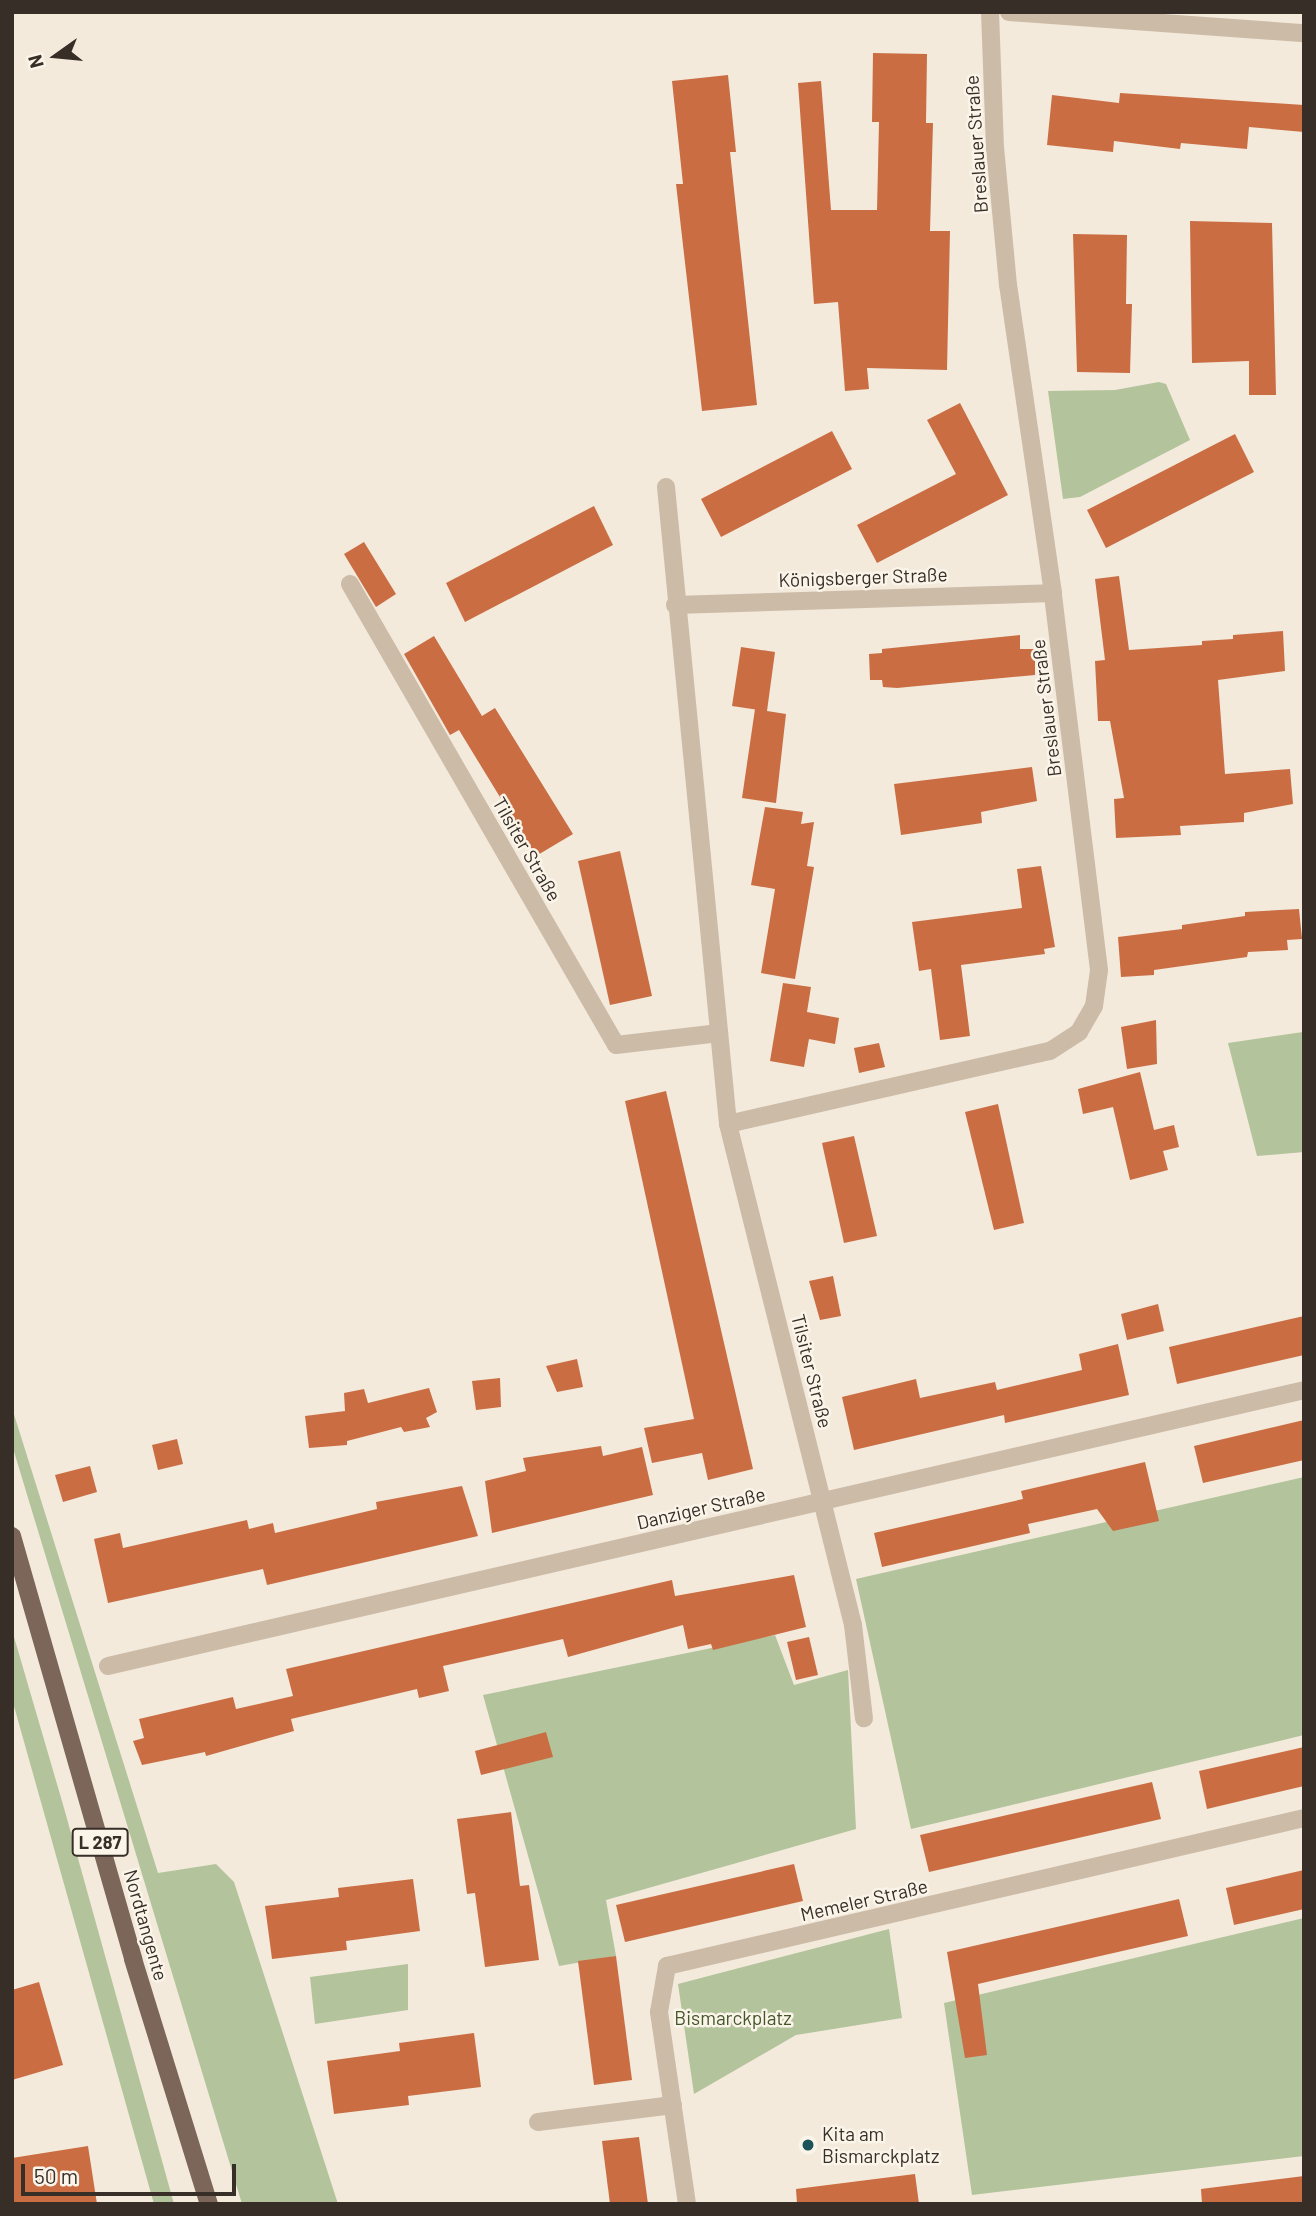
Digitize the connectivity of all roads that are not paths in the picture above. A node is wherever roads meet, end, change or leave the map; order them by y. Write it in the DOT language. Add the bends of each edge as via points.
graph roads {
  1 [pos="990,12"];
  2 [pos="1009,12"];
  3 [pos="1248,20"];
  4 [pos="1304,33"];
  5 [pos="666,488"];
  6 [pos="349,584"];
  7 [pos="1054,593"];
  8 [pos="675,605"];
  9 [pos="719,1034"];
  10 [pos="728,1124"];
  11 [pos="1304,1390"];
  12 [pos="823,1501"];
  13 [pos="12,1536"];
  14 [pos="108,1666"];
  15 [pos="864,1718"];
  16 [pos="1304,1818"];
  17 [pos="673,2105"];
  18 [pos="538,2122"];
  19 [pos="209,2204"];
  20 [pos="687,2204"];
  1 -- 7 [label="street, Breslauer Straße" via="995,148 1008,285"];
  2 -- 3 [label="street"];
  3 -- 4 [label="street"];
  5 -- 8 [label="street, Tilsiter Straße"];
  6 -- 9 [label="street, Tilsiter Straße" via="616,1045"];
  7 -- 8 [label="street, Königsberger Straße"];
  7 -- 10 [label="street, Breslauer Straße" via="1099,970 1094,1006 1079,1032 1050,1051"];
  8 -- 9 [label="street, Tilsiter Straße"];
  9 -- 10 [label="street, Tilsiter Straße"];
  10 -- 12 [label="street, Tilsiter Straße"];
  11 -- 12 [label="street, Danziger Straße"];
  12 -- 14 [label="street, Danziger Straße"];
  12 -- 15 [label="street, Tilsiter Straße" via="853,1625"];
  13 -- 19 [label="main road, Nordtangente / L 287" via="133,1959"];
  16 -- 17 [label="street, Memeler Straße" via="667,1966 659,2012"];
  17 -- 18 [label="street"];
  17 -- 20 [label="street, Memeler Straße"];
}
